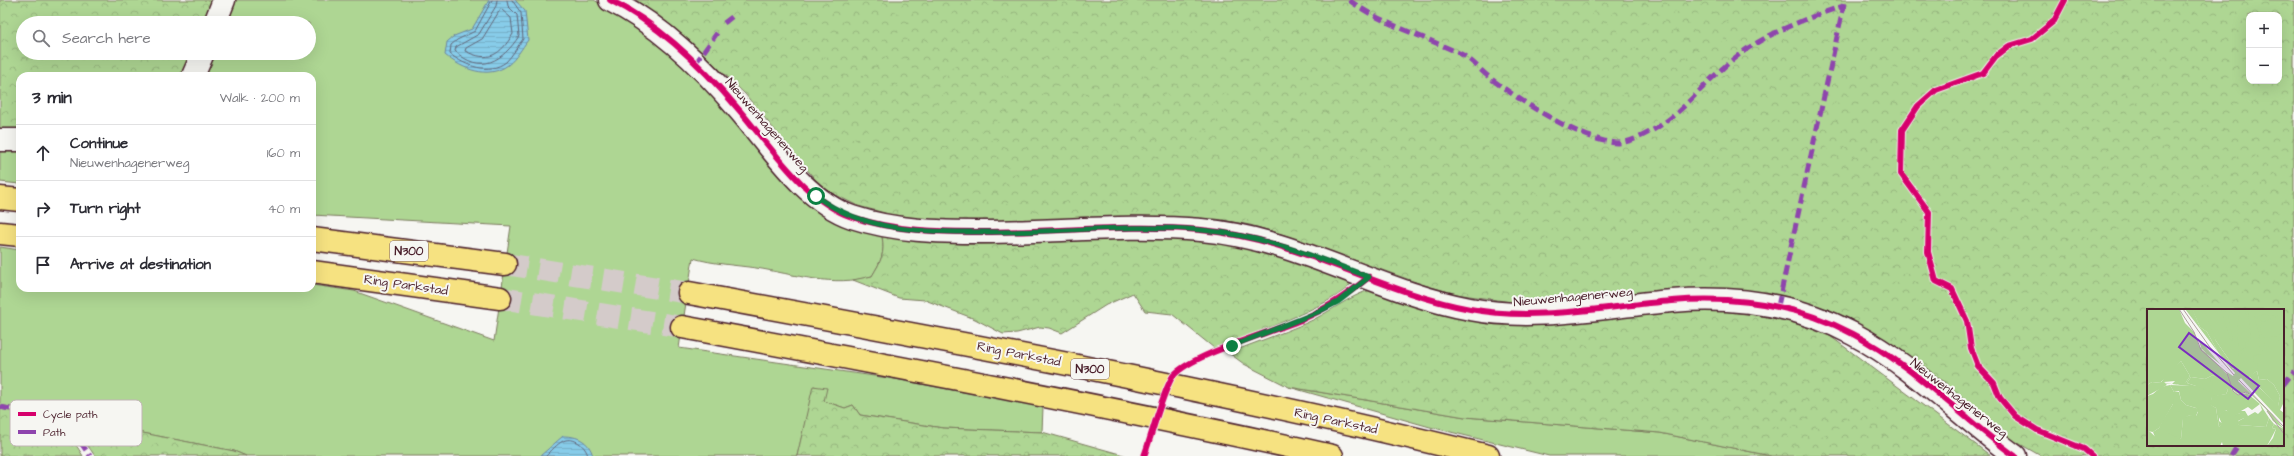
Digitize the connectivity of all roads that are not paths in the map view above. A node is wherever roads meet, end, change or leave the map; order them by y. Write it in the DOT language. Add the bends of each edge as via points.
graph roads {
  1 [pos="224,0"];
  2 [pos="610,0"];
  3 [pos="218,16"];
  4 [pos="199,60"];
  5 [pos="195,72"];
  6 [pos="0,140"];
  7 [pos="16,140"];
  8 [pos="0,198"];
  9 [pos="16,200"];
  10 [pos="0,233"];
  11 [pos="16,235"];
  12 [pos="316,240"];
  13 [pos="505,264"];
  14 [pos="316,273"];
  15 [pos="689,293"];
  16 [pos="500,298"];
  17 [pos="682,327"];
  18 [pos="1332,456"];
  19 [pos="1488,456"];
  20 [pos="2015,456"];
  1 -- 3 [label="street"];
  2 -- 20 [label="street, Nieuwenhagenerweg" via="628,9 681,50 728,96 784,164 816,196 854,218 931,232 1042,232 1149,228 1241,235 1319,258 1445,303 1472,310 1506,314 1533,314 1690,300 1778,306 1821,319 1854,334 1884,353"];
  4 -- 5 [label="street"];
  6 -- 7 [label="street"];
  8 -- 9 [label="highway"];
  10 -- 11 [label="highway"];
  12 -- 13 [label="highway, N300"];
  14 -- 16 [label="highway, Ring Parkstad"];
  15 -- 19 [label="highway, Ring Parkstad / N300" via="954,341 1192,389"];
  17 -- 18 [label="highway" via="952,376"];
}
